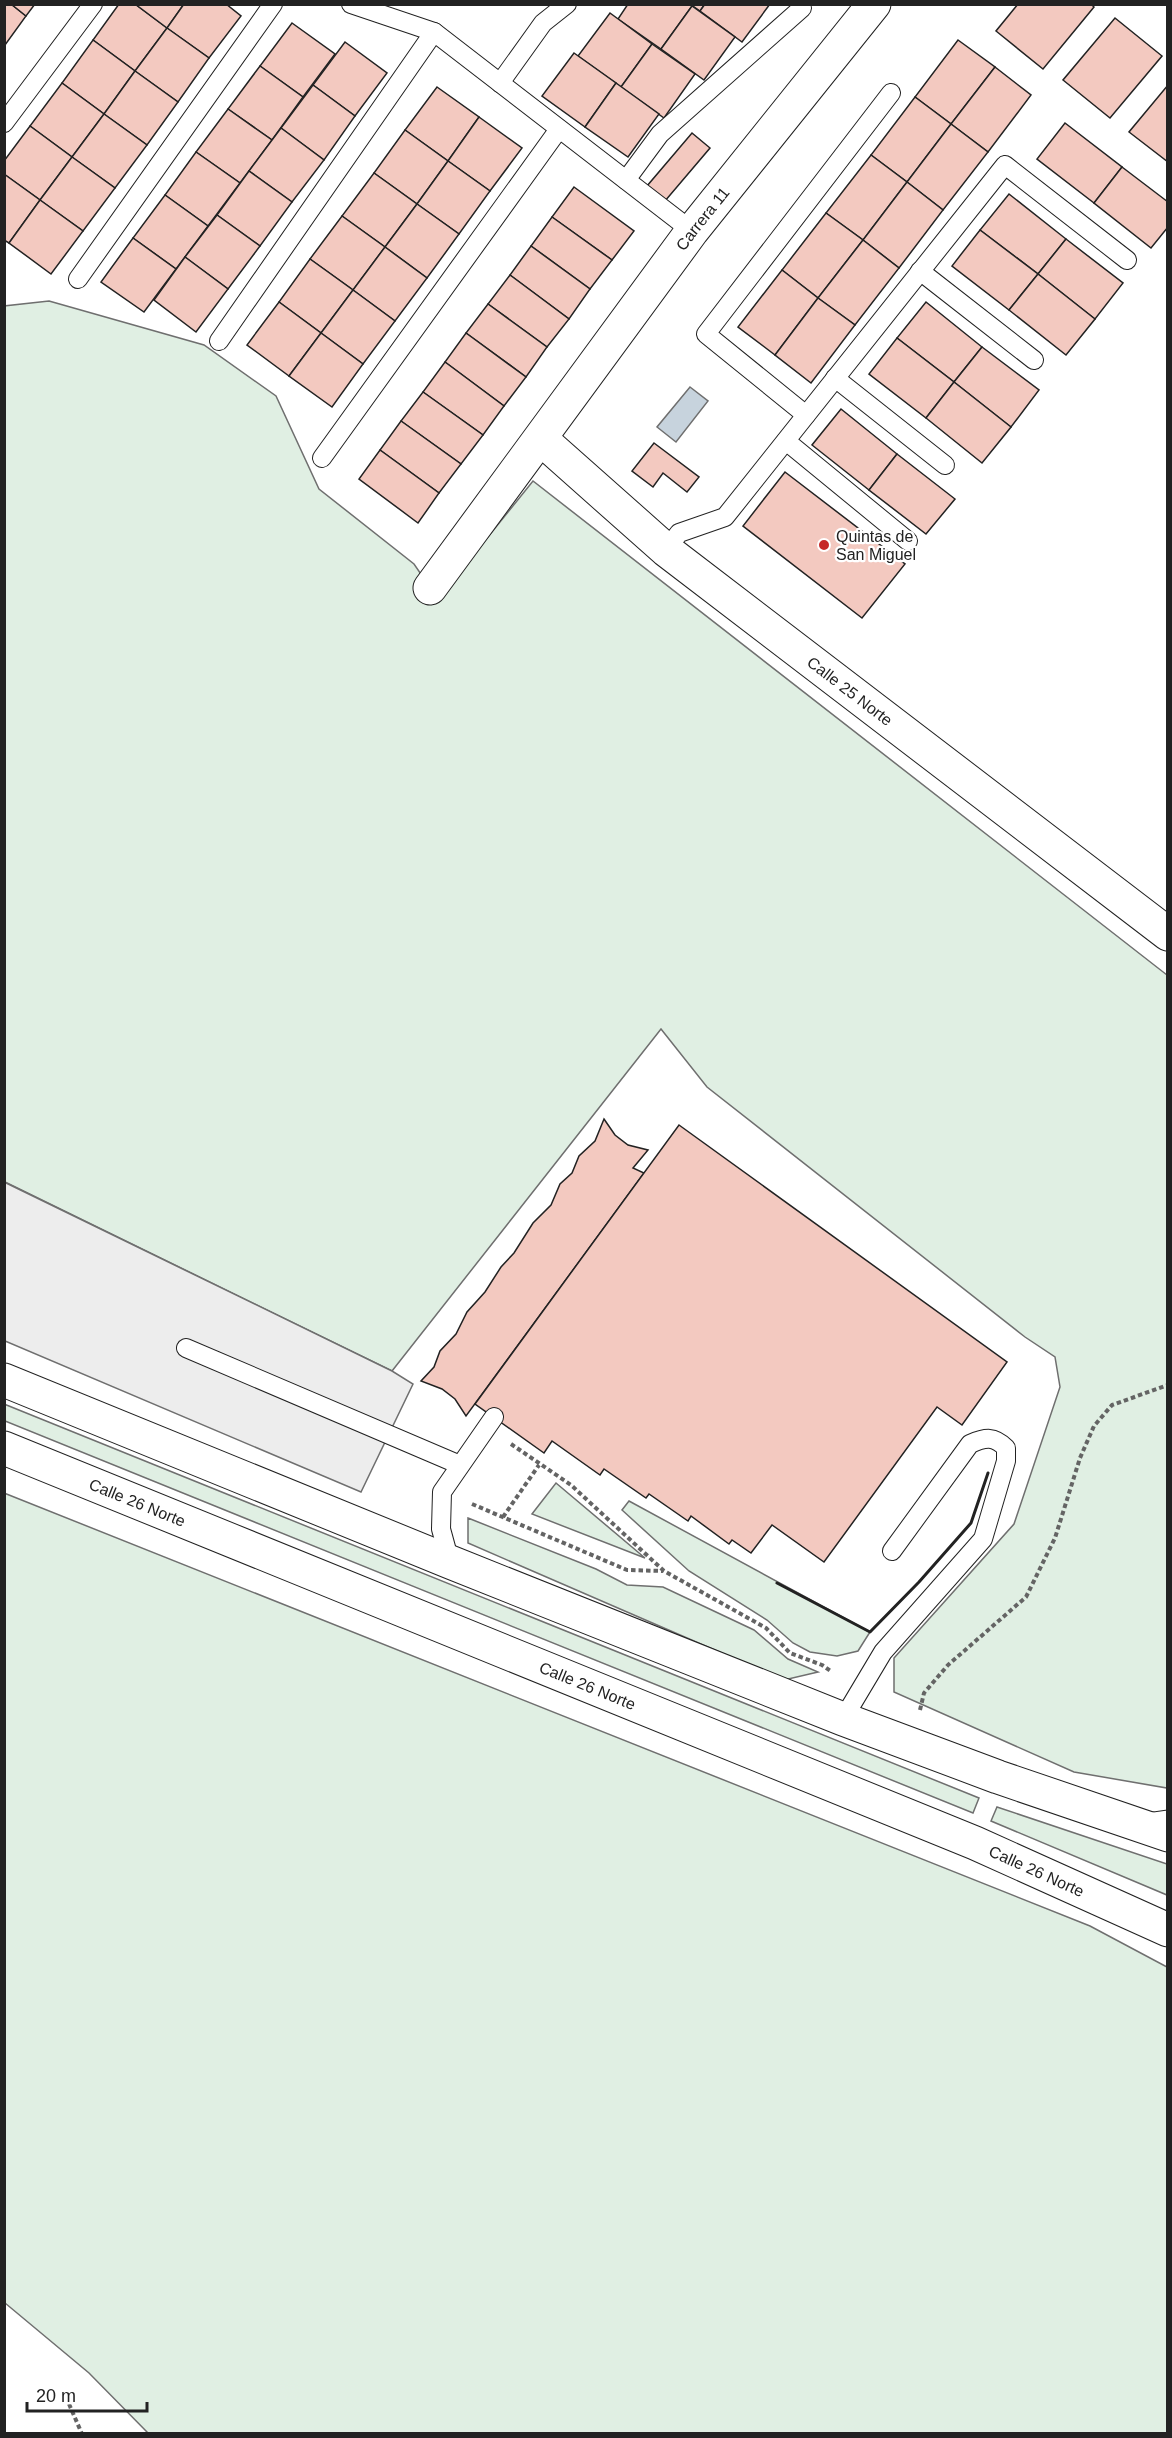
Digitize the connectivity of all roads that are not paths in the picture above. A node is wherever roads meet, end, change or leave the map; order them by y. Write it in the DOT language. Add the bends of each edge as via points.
graph roads {
  1 [pos="93,4"];
  2 [pos="273,4"];
  3 [pos="351,4"];
  4 [pos="567,4"];
  5 [pos="874,4"];
  6 [pos="802,8"];
  7 [pos="434,32"];
  8 [pos="500,83"];
  9 [pos="891,93"];
  10 [pos="4,123"];
  11 [pos="559,129"];
  12 [pos="626,180"];
  13 [pos="692,231"];
  14 [pos="1127,260"];
  15 [pos="920,271"];
  16 [pos="78,279"];
  17 [pos="219,340"];
  18 [pos="1034,360"];
  19 [pos="835,378"];
  20 [pos="806,415"];
  21 [pos="541,439"];
  22 [pos="786,441"];
  23 [pos="322,458"];
  24 [pos="945,465"];
  25 [pos="908,541"];
  26 [pos="666,550"];
  27 [pos="430,588"];
  28 [pos="1167,934"];
  29 [pos="186,1348"];
  30 [pos="4,1380"];
  31 [pos="491,1421"];
  32 [pos="4,1448"];
  33 [pos="460,1465"];
  34 [pos="892,1551"];
  35 [pos="450,1562"];
  36 [pos="843,1719"];
  37 [pos="1163,1830"];
  38 [pos="1167,1930"];
  1 -- 10 [label="lane"];
  2 -- 16 [label="lane"];
  3 -- 7 [label="lane"];
  4 -- 8 [label="lane" via="543,23"];
  5 -- 13 [label="street, Carrera 11"];
  6 -- 12 [label="lane" via="660,134"];
  7 -- 8 [label="lane"];
  7 -- 17 [label="lane"];
  8 -- 11 [label="lane"];
  9 -- 20 [label="lane" via="706,334"];
  11 -- 12 [label="lane"];
  11 -- 23 [label="lane"];
  12 -- 13 [label="lane"];
  13 -- 21 [label="street, Carrera 11"];
  14 -- 15 [label="lane" via="1005,165"];
  15 -- 18 [label="lane"];
  15 -- 19 [label="lane"];
  19 -- 20 [label="lane"];
  19 -- 24 [label="lane"];
  20 -- 22 [label="lane"];
  21 -- 26 [label="street, Calle 25 Norte"];
  21 -- 27 [label="street, Carrera 11"];
  22 -- 25 [label="lane"];
  22 -- 26 [label="lane" via="725,517 680,533"];
  26 -- 28 [label="street, Calle 25 Norte"];
  29 -- 33 [label="lane"];
  30 -- 35 [label="street"];
  31 -- 33 [label="lane"];
  32 -- 38 [label="street, Calle 26 Norte" via="975,1843"];
  33 -- 35 [label="lane" via="442,1492 441,1529"];
  34 -- 36 [label="lane" via="970,1444 984,1438 997,1440 1006,1448 1006,1461 983,1539 883,1652"];
  35 -- 36 [label="street"];
  36 -- 37 [label="street" via="998,1777"];
}
